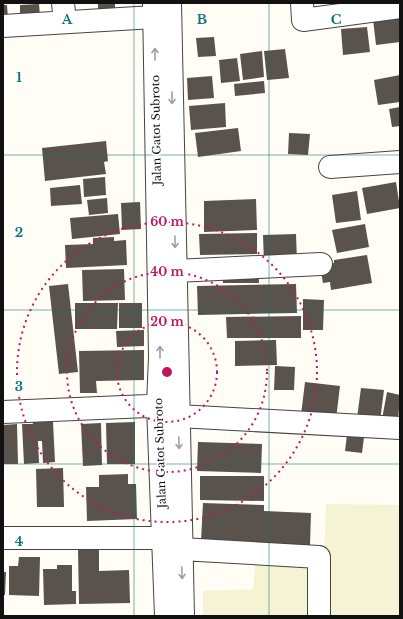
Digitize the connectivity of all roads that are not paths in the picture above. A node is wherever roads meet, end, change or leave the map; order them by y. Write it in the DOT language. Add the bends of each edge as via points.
graph roads {
  1 [pos="302,3"];
  2 [pos="400,7"];
  3 [pos="159,8"];
  4 [pos="64,13"];
  5 [pos="3,26"];
  6 [pos="400,162"];
  7 [pos="330,167"];
  8 [pos="321,264"];
  9 [pos="176,271"];
  10 [pos="171,409"];
  11 [pos="3,412"];
  12 [pos="400,428"];
  13 [pos="3,538"];
  14 [pos="173,543"];
  15 [pos="166,616"];
  16 [pos="183,616"];
  17 [pos="318,616"];
  1 -- 2 [label="street" via="303,20"];
  3 -- 4 [label="street"];
  3 -- 9 [label="street, Jalan Gatot Subroto, one-way"];
  10 -- 3 [label="street, Jalan Gatot Subroto, one-way" via="160,357"];
  4 -- 5 [label="street"];
  6 -- 7 [label="street"];
  8 -- 9 [label="street"];
  9 -- 10 [label="street, Jalan Gatot Subroto"];
  10 -- 11 [label="street"];
  10 -- 12 [label="street"];
  10 -- 14 [label="street, Jalan Gatot Subroto"];
  13 -- 14 [label="street"];
  14 -- 15 [label="street, Jalan Gatot Subroto"];
  14 -- 16 [label="street, Jalan Gatot Subroto, one-way"];
  14 -- 17 [label="street" via="319,557"];
}
